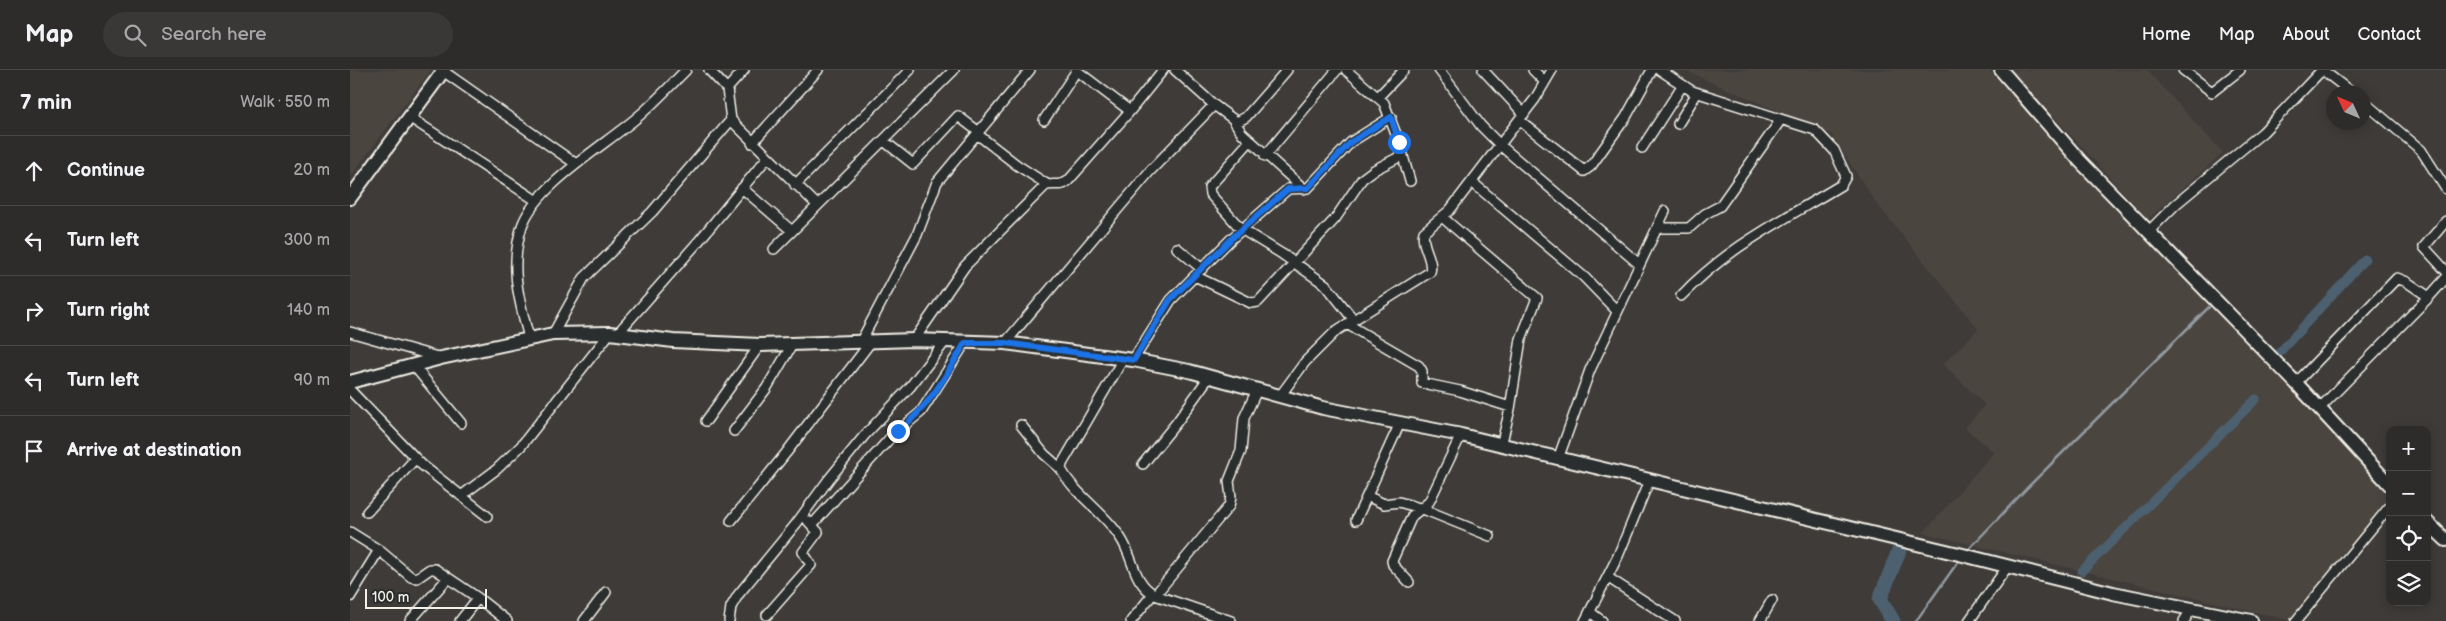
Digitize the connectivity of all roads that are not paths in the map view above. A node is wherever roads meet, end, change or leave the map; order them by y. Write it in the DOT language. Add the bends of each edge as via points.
graph roads {
  1 [pos="686,70"];
  2 [pos="709,70"];
  3 [pos="744,70"];
  4 [pos="818,70"];
  5 [pos="910,70"];
  6 [pos="954,70"];
  7 [pos="1030,70"];
  8 [pos="1077,70"];
  9 [pos="1163,70"];
  10 [pos="1174,70"];
  11 [pos="1286,70"];
  12 [pos="1337,70"];
  13 [pos="1346,70"];
  14 [pos="1404,70"];
  15 [pos="1439,70"];
  16 [pos="1483,70"];
  17 [pos="1533,70"];
  18 [pos="1552,70"];
  19 [pos="1652,70"];
  20 [pos="1660,70"];
  21 [pos="2001,70"];
  22 [pos="2183,70"];
  23 [pos="2240,70"];
  24 [pos="444,71"];
  25 [pos="1545,82"];
  26 [pos="2341,85"];
  27 [pos="1682,86"];
  28 [pos="727,89"];
  29 [pos="1697,93"];
  30 [pos="1379,96"];
  31 [pos="1214,105"];
  32 [pos="2371,108"];
  33 [pos="1130,111"];
  34 [pos="409,117"];
  35 [pos="1391,117"];
  36 [pos="1522,117"];
  37 [pos="731,120"];
  38 [pos="1044,120"];
  39 [pos="1234,121"];
  40 [pos="1780,121"];
  41 [pos="1678,124"];
  42 [pos="978,133"];
  43 [pos="884,141"];
  44 [pos="1250,141"];
  45 [pos="752,143"];
  46 [pos="1500,145"];
  47 [pos="1642,148"];
  48 [pos="1403,155"];
  49 [pos="1265,156"];
  50 [pos="767,158"];
  51 [pos="576,164"];
  52 [pos="1410,182"];
  53 [pos="1472,182"];
  54 [pos="1048,184"];
  55 [pos="795,185"];
  56 [pos="742,188"];
  57 [pos="2446,189"];
  58 [pos="1304,190"];
  59 [pos="350,198"];
  60 [pos="537,201"];
  61 [pos="817,205"];
  62 [pos="1665,211"];
  63 [pos="1442,217"];
  64 [pos="2446,221"];
  65 [pos="1657,228"];
  66 [pos="1241,230"];
  67 [pos="792,231"];
  68 [pos="2148,232"];
  69 [pos="1178,248"];
  70 [pos="774,249"];
  71 [pos="1294,263"];
  72 [pos="1640,264"];
  73 [pos="2446,271"];
  74 [pos="1198,273"];
  75 [pos="2446,278"];
  76 [pos="1681,296"];
  77 [pos="2429,297"];
  78 [pos="1617,311"];
  79 [pos="1350,322"];
  80 [pos="350,332"];
  81 [pos="614,333"];
  82 [pos="552,334"];
  83 [pos="530,338"];
  84 [pos="914,340"];
  85 [pos="944,342"];
  86 [pos="865,343"];
  87 [pos="965,343"];
  88 [pos="1005,343"];
  89 [pos="760,344"];
  90 [pos="792,345"];
  91 [pos="441,358"];
  92 [pos="1128,359"];
  93 [pos="414,366"];
  94 [pos="1209,377"];
  95 [pos="350,382"];
  96 [pos="2296,383"];
  97 [pos="350,390"];
  98 [pos="1257,390"];
  99 [pos="1280,396"];
  100 [pos="1510,407"];
  101 [pos="2318,409"];
  102 [pos="706,421"];
  103 [pos="461,423"];
  104 [pos="1400,423"];
  105 [pos="1021,425"];
  106 [pos="734,431"];
  107 [pos="1461,435"];
  108 [pos="1501,446"];
  109 [pos="415,459"];
  110 [pos="1558,459"];
  111 [pos="1143,464"];
  112 [pos="1061,469"];
  113 [pos="1649,481"];
  114 [pos="2386,481"];
  115 [pos="461,496"];
  116 [pos="1367,496"];
  117 [pos="1423,509"];
  118 [pos="2386,511"];
  119 [pos="368,512"];
  120 [pos="487,516"];
  121 [pos="802,516"];
  122 [pos="1356,520"];
  123 [pos="731,521"];
  124 [pos="812,525"];
  125 [pos="2431,526"];
  126 [pos="350,532"];
  127 [pos="1490,536"];
  128 [pos="2446,540"];
  129 [pos="379,550"];
  130 [pos="2008,566"];
  131 [pos="1607,577"];
  132 [pos="448,578"];
  133 [pos="1409,582"];
  134 [pos="606,592"];
  135 [pos="1154,595"];
  136 [pos="350,596"];
  137 [pos="478,598"];
  138 [pos="1772,600"];
  139 [pos="1590,612"];
  140 [pos="767,614"];
  141 [pos="2188,616"];
  142 [pos="731,620"];
  143 [pos="410,621"];
  144 [pos="460,621"];
  145 [pos="506,621"];
  146 [pos="584,621"];
  147 [pos="1131,621"];
  148 [pos="1231,621"];
  149 [pos="1585,621"];
  150 [pos="1602,621"];
  151 [pos="1675,621"];
  152 [pos="1760,621"];
  153 [pos="1969,621"];
  154 [pos="2251,621"];
  155 [pos="2296,621"];
  1 -- 51 [label="street" via="640,116"];
  2 -- 28 [label="street"];
  3 -- 28 [label="street"];
  4 -- 45 [label="street"];
  5 -- 55 [label="street"];
  6 -- 43 [label="street"];
  7 -- 42 [label="street"];
  8 -- 33 [label="street"];
  8 -- 38 [label="street"];
  9 -- 33 [label="street"];
  10 -- 31 [label="street"];
  11 -- 39 [label="street" via="1246,117"];
  12 -- 49 [label="street"];
  13 -- 30 [label="street"];
  14 -- 30 [label="street"];
  15 -- 46 [label="street"];
  16 -- 36 [label="street"];
  17 -- 25 [label="street"];
  18 -- 25 [label="street"];
  19 -- 36 [label="street" via="1620,125 1584,171"];
  20 -- 27 [label="street"];
  21 -- 68 [label="street" via="2080,161"];
  22 -- 23 [label="street" via="2212,92"];
  24 -- 34 [label="street"];
  24 -- 51 [label="street"];
  25 -- 36 [label="street"];
  26 -- 68 [label="street" via="2325,72 2320,72 2251,143 2176,204"];
  27 -- 29 [label="street"];
  27 -- 47 [label="street"];
  28 -- 37 [label="street"];
  29 -- 40 [label="street"];
  29 -- 41 [label="street"];
  30 -- 35 [label="street"];
  31 -- 39 [label="street"];
  31 -- 88 [label="street" via="1150,171"];
  32 -- 57 [label="street" via="2420,150"];
  33 -- 54 [label="street" via="1068,181 1061,186"];
  34 -- 59 [label="street"];
  34 -- 60 [label="street"];
  35 -- 48 [label="street"];
  35 -- 58 [label="street" via="1351,142"];
  36 -- 46 [label="street"];
  37 -- 45 [label="street"];
  37 -- 82 [label="street" via="652,212 584,278"];
  39 -- 44 [label="street"];
  40 -- 65 [label="street" via="1720,206 1704,214 1689,228"];
  40 -- 76 [label="street" via="1819,132 1837,155 1846,180 1763,230 1705,273"];
  42 -- 43 [label="street" via="958,116 913,164"];
  42 -- 54 [label="street" via="1017,166"];
  42 -- 86 [label="street" via="937,182 917,235"];
  43 -- 61 [label="street"];
  44 -- 49 [label="street"];
  44 -- 66 [label="street" via="1213,182 1209,191"];
  45 -- 50 [label="street"];
  46 -- 53 [label="street"];
  46 -- 72 [label="street"];
  48 -- 52 [label="street"];
  48 -- 71 [label="street" via="1367,174 1335,219"];
  49 -- 58 [label="street"];
  50 -- 55 [label="street"];
  50 -- 56 [label="street"];
  51 -- 60 [label="street"];
  53 -- 63 [label="street"];
  53 -- 78 [label="street" via="1584,276"];
  54 -- 84 [label="street" via="975,255"];
  55 -- 61 [label="street"];
  56 -- 67 [label="street"];
  56 -- 81 [label="street"];
  58 -- 66 [label="street" via="1288,189"];
  60 -- 83 [label="street" via="522,226 515,264 516,289"];
  61 -- 67 [label="street"];
  62 -- 65 [label="street"];
  63 -- 79 [label="street" via="1422,235 1430,272"];
  63 -- 100 [label="street" via="1538,298 1522,339"];
  64 -- 73 [label="street" via="2424,247"];
  65 -- 72 [label="street"];
  66 -- 71 [label="street"];
  66 -- 74 [label="street"];
  67 -- 70 [label="street"];
  68 -- 96 [label="street"];
  69 -- 74 [label="street"];
  71 -- 74 [label="street" via="1255,303"];
  71 -- 79 [label="street" via="1326,285"];
  72 -- 78 [label="street"];
  74 -- 92 [label="street" via="1170,300"];
  75 -- 77 [label="street"];
  77 -- 96 [label="street" via="2402,278 2397,278"];
  77 -- 101 [label="street"];
  78 -- 110 [label="street" via="1590,370"];
  79 -- 99 [label="street" via="1320,346"];
  79 -- 100 [label="street" via="1419,366 1422,383"];
  80 -- 91 [label="street"];
  81 -- 82 [label="street"];
  81 -- 89 [label="street" via="673,341"];
  81 -- 115 [label="street" via="521,446"];
  82 -- 83 [label="street"];
  83 -- 91 [label="street"];
  84 -- 85 [label="street"];
  84 -- 86 [label="street"];
  85 -- 87 [label="street"];
  85 -- 121 [label="street" via="910,387 852,450"];
  86 -- 90 [label="street"];
  86 -- 123 [label="street" via="786,453"];
  87 -- 88 [label="street"];
  87 -- 124 [label="street" via="921,412 891,437"];
  88 -- 92 [label="street"];
  89 -- 90 [label="street"];
  89 -- 102 [label="street"];
  90 -- 106 [label="street" via="766,389"];
  91 -- 93 [label="street"];
  92 -- 94 [label="street"];
  92 -- 112 [label="street"];
  93 -- 95 [label="street"];
  93 -- 103 [label="street"];
  94 -- 98 [label="street"];
  94 -- 111 [label="street"];
  96 -- 101 [label="street"];
  97 -- 109 [label="street"];
  98 -- 99 [label="street"];
  98 -- 135 [label="street" via="1244,418 1241,451 1229,481 1229,506"];
  99 -- 104 [label="street"];
  100 -- 108 [label="street"];
  101 -- 114 [label="street"];
  104 -- 107 [label="street"];
  104 -- 116 [label="street"];
  105 -- 112 [label="street"];
  107 -- 108 [label="street"];
  107 -- 117 [label="street" via="1430,502"];
  108 -- 110 [label="street"];
  109 -- 115 [label="street"];
  109 -- 119 [label="street"];
  110 -- 113 [label="street"];
  112 -- 135 [label="street" via="1120,536 1142,586"];
  113 -- 130 [label="street"];
  113 -- 131 [label="street"];
  115 -- 120 [label="street"];
  116 -- 117 [label="street" via="1384,504 1400,502"];
  116 -- 122 [label="street"];
  117 -- 127 [label="street"];
  117 -- 133 [label="street" via="1412,516 1392,561"];
  118 -- 155 [label="street"];
  121 -- 124 [label="street"];
  121 -- 142 [label="street" via="738,595 731,607"];
  124 -- 140 [label="street" via="818,532 803,554 811,565"];
  125 -- 128 [label="street"];
  126 -- 129 [label="street"];
  129 -- 132 [label="street" via="414,578 432,568"];
  129 -- 136 [label="street"];
  130 -- 141 [label="street"];
  130 -- 153 [label="street"];
  131 -- 139 [label="street"];
  131 -- 151 [label="street"];
  132 -- 137 [label="street"];
  132 -- 143 [label="street"];
  134 -- 146 [label="street"];
  135 -- 147 [label="street"];
  135 -- 148 [label="street"];
  137 -- 144 [label="street"];
  137 -- 145 [label="street"];
  138 -- 152 [label="street"];
  139 -- 149 [label="street"];
  139 -- 150 [label="street"];
  141 -- 154 [label="street"];
}
